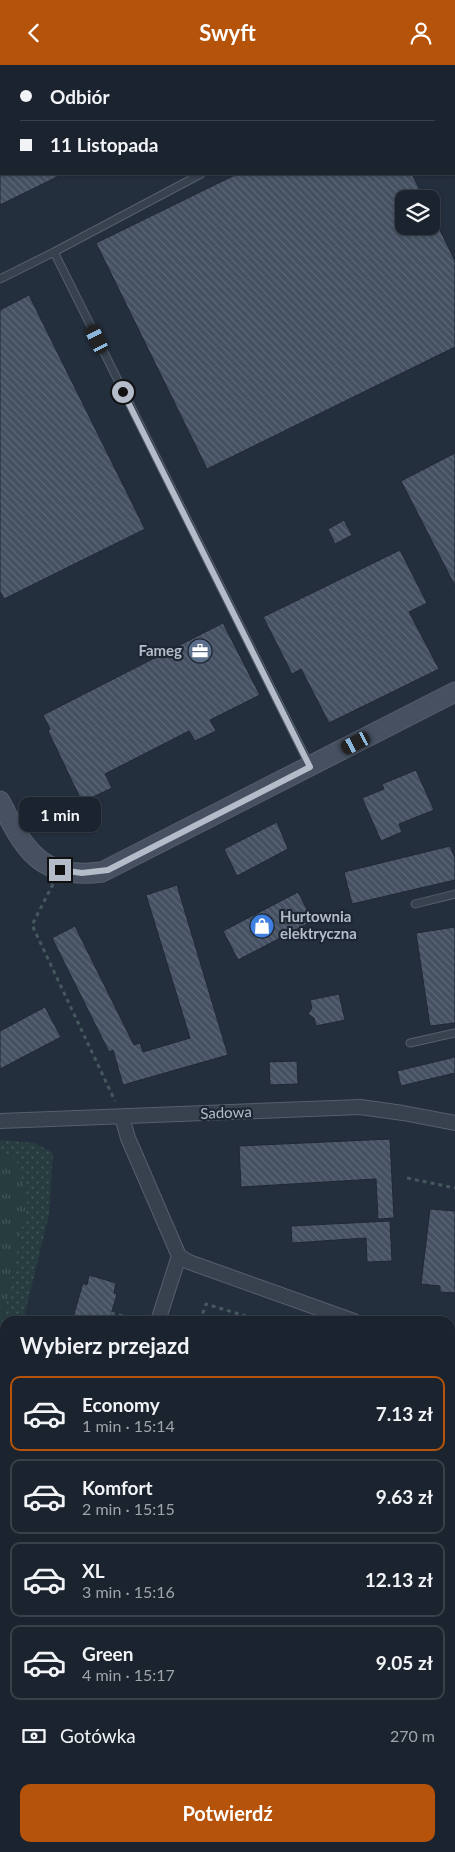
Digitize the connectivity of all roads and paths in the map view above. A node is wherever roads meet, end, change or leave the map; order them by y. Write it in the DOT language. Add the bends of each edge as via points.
graph roads {
  1 [pos="199,175"];
  2 [pos="54,252"];
  3 [pos="0,279"];
  4 [pos="455,693"];
  5 [pos="310,767"];
  6 [pos="0,801"];
  7 [pos="60,870"];
  8 [pos="455,894"];
  9 [pos="415,904"];
  10 [pos="455,1033"];
  11 [pos="410,1043"];
  12 [pos="122,1117"];
  13 [pos="0,1121"];
  14 [pos="454,1121"];
  15 [pos="407,1178"];
  16 [pos="455,1188"];
  17 [pos="179,1256"];
  18 [pos="111,1313"];
  19 [pos="122,1316"];
  20 [pos="160,1316"];
  21 [pos="202,1316"];
  22 [pos="246,1316"];
  23 [pos="340,1316"];
  1 -- 2 [label="lane"];
  2 -- 3 [label="lane"];
  2 -- 5 [label="lane"];
  4 -- 5 [label="street"];
  5 -- 7 [label="street" via="108,870 82,873"];
  6 -- 7 [label="street" via="26,849"];
  7 -- 12 [label="path" via="32,925"];
  8 -- 9 [label="lane"];
  10 -- 11 [label="lane"];
  12 -- 13 [label="street, Sadowa"];
  12 -- 14 [label="street, Sadowa" via="360,1107"];
  12 -- 17 [label="street"];
  15 -- 16 [label="path"];
  17 -- 20 [label="street"];
  17 -- 23 [label="street"];
  18 -- 19 [label="path"];
  21 -- 22 [label="path" via="206,1304"];
}
